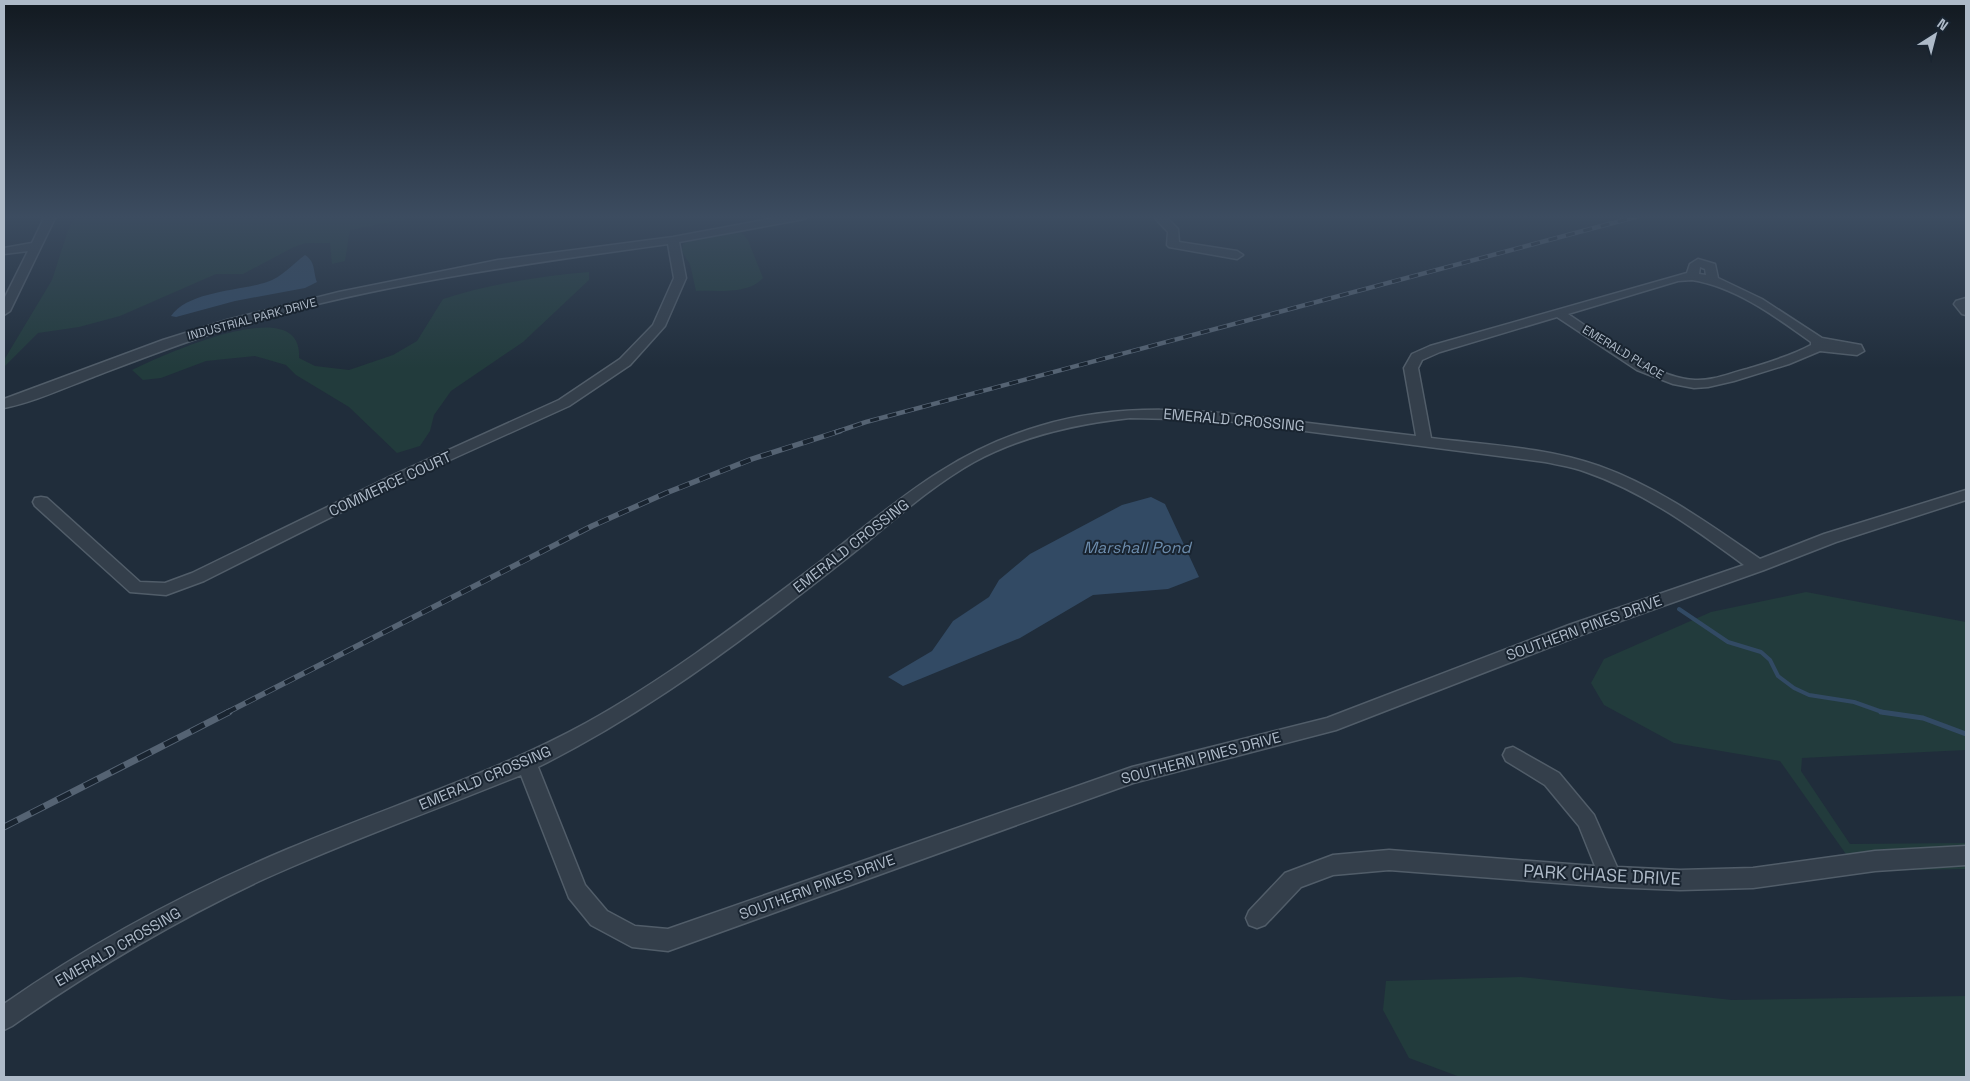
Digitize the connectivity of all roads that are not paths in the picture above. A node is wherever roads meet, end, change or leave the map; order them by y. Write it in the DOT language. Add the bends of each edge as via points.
graph roads {
  1 [pos="27,266"];
  2 [pos="486,266"];
  3 [pos="678,266"];
  4 [pos="1966,302"];
  5 [pos="4,311"];
  6 [pos="1966,311"];
  7 [pos="1559,313"];
  8 [pos="34,393"];
  9 [pos="4,398"];
  10 [pos="4,404"];
  11 [pos="1424,441"];
  12 [pos="1966,495"];
  13 [pos="41,502"];
  14 [pos="1758,566"];
  15 [pos="1513,755"];
  16 [pos="526,763"];
  17 [pos="1966,856"];
  18 [pos="1610,877"];
  19 [pos="1257,918"];
  20 [pos="4,1018"];
  1 -- 5 [label="street"];
  2 -- 8 [label="street, INDUSTRIAL PARK DRIVE" via="339,296 232,323"];
  3 -- 13 [label="street, COMMERCE COURT" via="680,278 659,326 625,362 564,403 394,480 198,577 166,589 136,588"];
  4 -- 6 [label="street" via="1960,304"];
  7 -- 7 [label="street, EMERALD PLACE" via="1692,276 1731,288 1818,344 1798,357 1713,382 1693,384 1669,380 1647,370"];
  7 -- 11 [label="street, EMERALD PLACE" via="1417,357 1411,368"];
  8 -- 9 [label="street, INDUSTRIAL PARK DRIVE"];
  8 -- 10 [label="street, INDUSTRIAL PARK DRIVE"];
  11 -- 14 [label="street, EMERALD CROSSING" via="1545,457 1593,469 1681,511"];
  11 -- 16 [label="street, EMERALD CROSSING" via="1179,413 1134,413 1090,418 1035,431 986,451 937,480 751,624 687,669 624,709"];
  12 -- 14 [label="street, SOUTHERN PINES DRIVE" via="1830,538"];
  14 -- 16 [label="street, SOUTHERN PINES DRIVE" via="1575,630 1329,725 1132,775 668,940 632,936 599,918 577,891"];
  15 -- 18 [label="street" via="1552,779 1587,821"];
  16 -- 20 [label="street, EMERALD CROSSING" via="217,891 121,943"];
  17 -- 18 [label="street, PARK CHASE DRIVE" via="1875,861 1753,878 1680,880"];
  18 -- 19 [label="street, PARK CHASE DRIVE" via="1389,860 1333,865 1293,880"];
}
